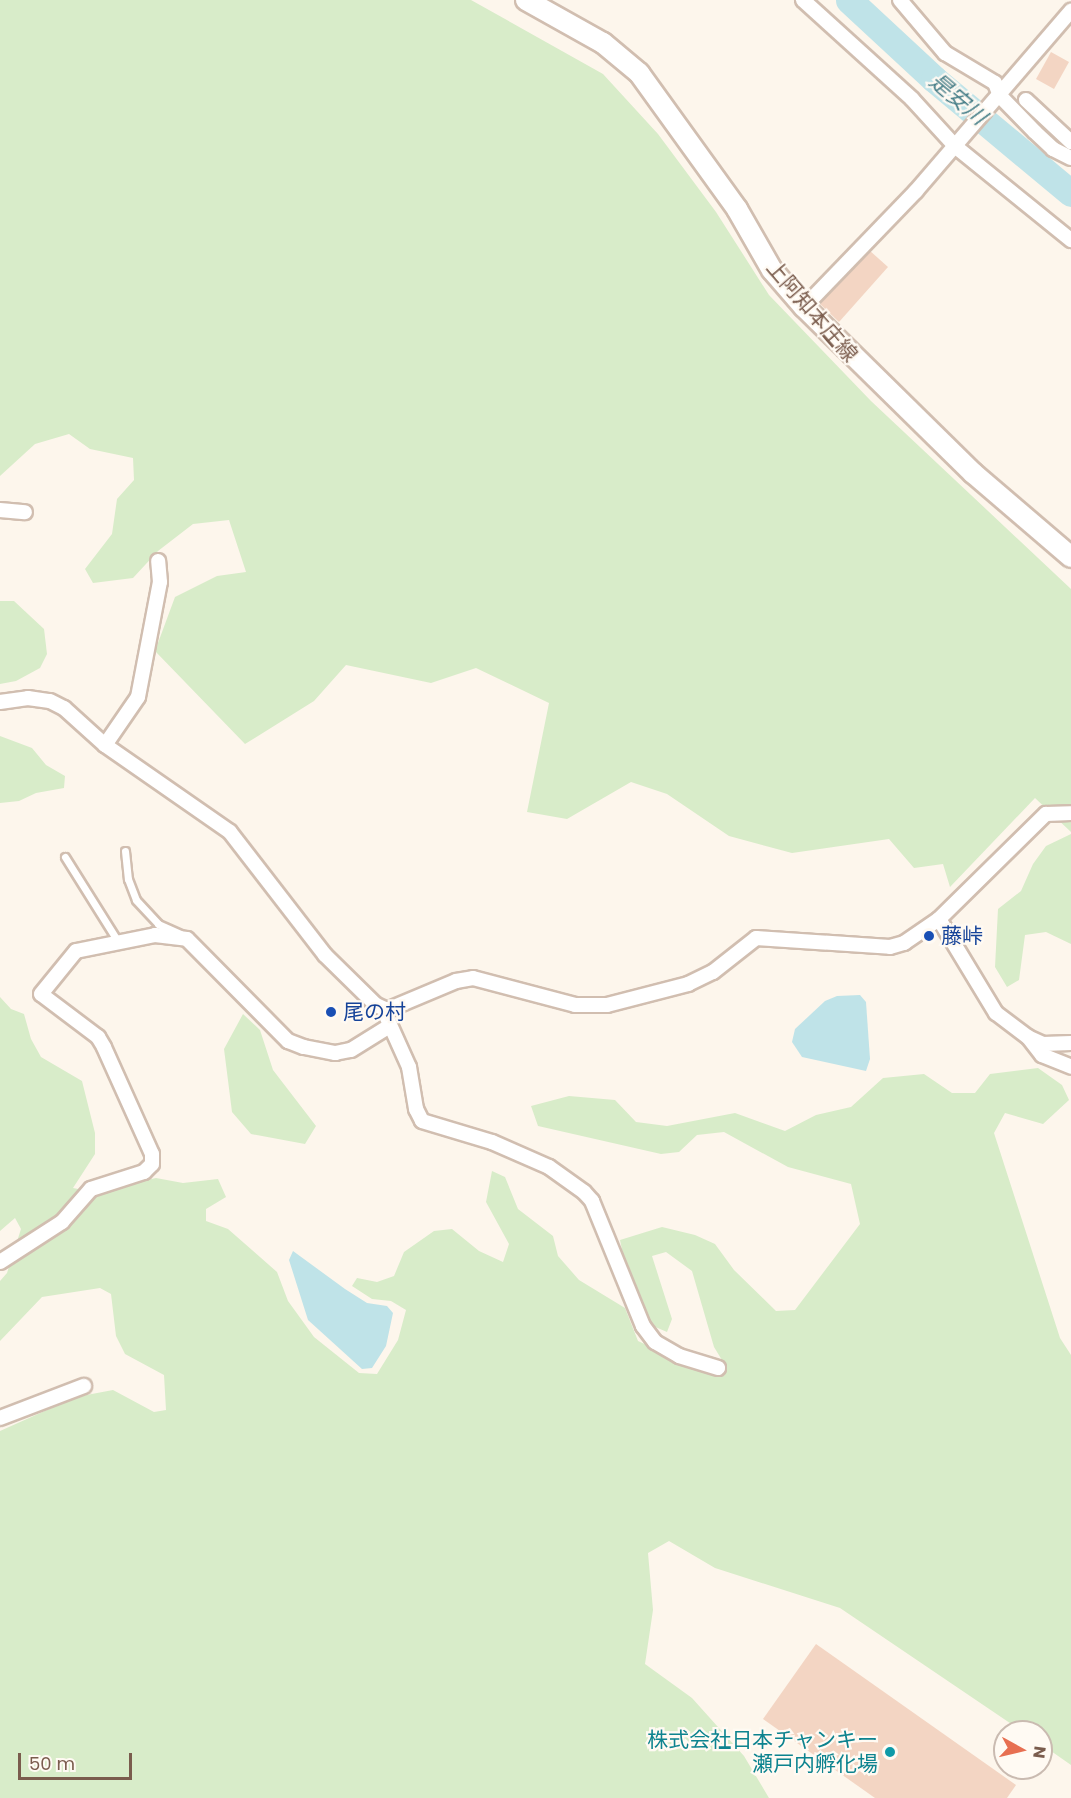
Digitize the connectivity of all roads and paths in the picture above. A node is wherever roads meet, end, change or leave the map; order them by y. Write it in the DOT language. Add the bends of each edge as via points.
graph roads {
  1 [pos="526,0"];
  2 [pos="803,0"];
  3 [pos="900,0"];
  4 [pos="1071,10"];
  5 [pos="998,99"];
  6 [pos="1026,100"];
  7 [pos="1071,142"];
  8 [pos="959,143"];
  9 [pos="1071,158"];
  10 [pos="1071,240"];
  11 [pos="804,307"];
  12 [pos="0,510"];
  13 [pos="25,512"];
  14 [pos="1071,557"];
  15 [pos="158,561"];
  16 [pos="0,693"];
  17 [pos="14,700"];
  18 [pos="0,702"];
  19 [pos="105,745"];
  20 [pos="1071,813"];
  21 [pos="125,851"];
  22 [pos="65,857"];
  23 [pos="939,919"];
  24 [pos="187,939"];
  25 [pos="117,940"];
  26 [pos="387,1010"];
  27 [pos="388,1027"];
  28 [pos="1028,1037"];
  29 [pos="1071,1043"];
  30 [pos="1071,1067"];
  31 [pos="0,1262"];
  32 [pos="718,1368"];
  33 [pos="84,1386"];
  34 [pos="0,1418"];
  1 -- 11 [label="main road, 上阿知本庄線" via="603,43 639,73 737,208 772,270"];
  2 -- 8 [label="street"];
  3 -- 5 [label="street" via="945,53 994,83"];
  4 -- 5 [label="street"];
  5 -- 8 [label="street"];
  5 -- 9 [label="street" via="1053,149"];
  6 -- 7 [label="street"];
  8 -- 10 [label="street"];
  8 -- 11 [label="street"];
  11 -- 14 [label="main road, 上阿知本庄線" via="973,473"];
  12 -- 13 [label="street"];
  15 -- 19 [label="street" via="160,582 138,697"];
  16 -- 17 [label="street"];
  17 -- 18 [label="street"];
  17 -- 19 [label="street" via="50,701 64,708"];
  19 -- 26 [label="street" via="230,832 325,955 376,1005"];
  20 -- 23 [label="street" via="1046,814"];
  21 -- 24 [label="lane" via="128,879 136,900 158,924"];
  22 -- 25 [label="lane"];
  23 -- 26 [label="street" via="904,943 890,947 756,938 713,972 688,984 607,1005 575,1005 473,978 456,981"];
  23 -- 28 [label="street" via="981,994 996,1013"];
  24 -- 25 [label="street" via="155,935"];
  24 -- 27 [label="street" via="288,1041 335,1053 365,1044"];
  25 -- 31 [label="street" via="76,951 41,994 98,1037 152,1154 152,1164 144,1172 91,1189 62,1222"];
  26 -- 27 [label="street"];
  27 -- 32 [label="street" via="409,1067 416,1109 422,1121 492,1142 549,1167 584,1192 643,1326 655,1342 680,1356"];
  28 -- 29 [label="street" via="1042,1044"];
  28 -- 30 [label="street" via="1042,1055"];
  33 -- 34 [label="street"];
}
